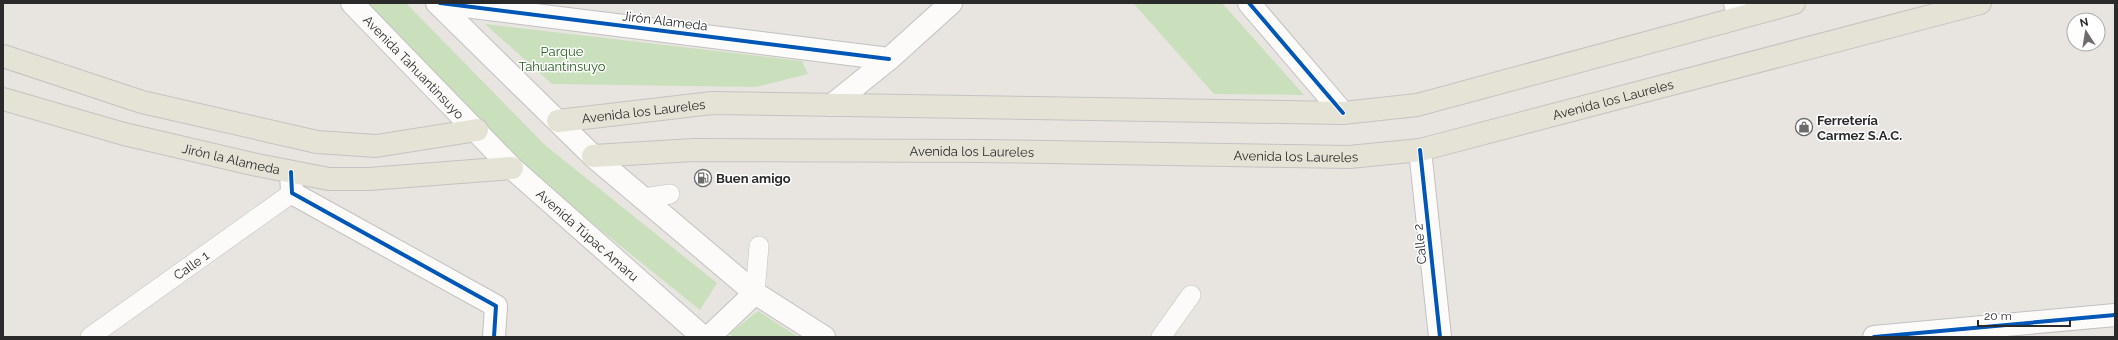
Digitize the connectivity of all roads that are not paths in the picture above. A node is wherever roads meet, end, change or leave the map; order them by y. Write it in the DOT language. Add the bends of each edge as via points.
graph roads {
  1 [pos="352,3"];
  2 [pos="437,3"];
  3 [pos="440,3"];
  4 [pos="951,3"];
  5 [pos="1249,3"];
  6 [pos="1794,3"];
  7 [pos="1980,3"];
  8 [pos="1737,10"];
  9 [pos="3,56"];
  10 [pos="889,59"];
  11 [pos="3,99"];
  12 [pos="832,105"];
  13 [pos="1343,113"];
  14 [pos="558,121"];
  15 [pos="477,130"];
  16 [pos="1420,150"];
  17 [pos="593,156"];
  18 [pos="512,168"];
  19 [pos="291,172"];
  20 [pos="292,193"];
  21 [pos="670,194"];
  22 [pos="644,198"];
  23 [pos="759,246"];
  24 [pos="755,293"];
  25 [pos="1191,296"];
  26 [pos="2115,314"];
  27 [pos="90,337"];
  28 [pos="494,337"];
  29 [pos="703,337"];
  30 [pos="709,337"];
  31 [pos="824,337"];
  32 [pos="1161,337"];
  33 [pos="1440,337"];
  34 [pos="1874,337"];
  1 -- 15 [label="street, Avenida Tahuantinsuyo"];
  2 -- 14 [label="street"];
  3 -- 10 [label="street, Jirón Alameda"];
  4 -- 10 [label="street"];
  5 -- 13 [label="street"];
  6 -- 8 [label="main road, Avenida los Laureles"];
  7 -- 16 [label="main road, Avenida los Laureles"];
  8 -- 13 [label="main road, Avenida los Laureles" via="1417,105"];
  9 -- 15 [label="main road" via="142,102 317,142 376,146"];
  10 -- 12 [label="street"];
  11 -- 19 [label="main road, Jirón la Alameda" via="124,134"];
  12 -- 13 [label="main road, Avenida los Laureles"];
  12 -- 14 [label="main road, Avenida los Laureles" via="712,104"];
  14 -- 17 [label="street"];
  15 -- 18 [label="street, Avenida Túpac Amaru"];
  16 -- 17 [label="main road, Avenida los Laureles" via="1349,157 725,150"];
  16 -- 33 [label="street, Calle 2"];
  17 -- 22 [label="street"];
  18 -- 19 [label="main road, Jirón la Alameda" via="369,179 329,179"];
  18 -- 29 [label="street, Avenida Túpac Amaru"];
  19 -- 20 [label="street"];
  20 -- 27 [label="lane, Calle 1"];
  20 -- 28 [label="street" via="496,306"];
  21 -- 22 [label="lane"];
  22 -- 24 [label="street"];
  23 -- 24 [label="lane"];
  24 -- 30 [label="street"];
  24 -- 31 [label="street"];
  25 -- 32 [label="lane"];
  26 -- 34 [label="street"];
}
